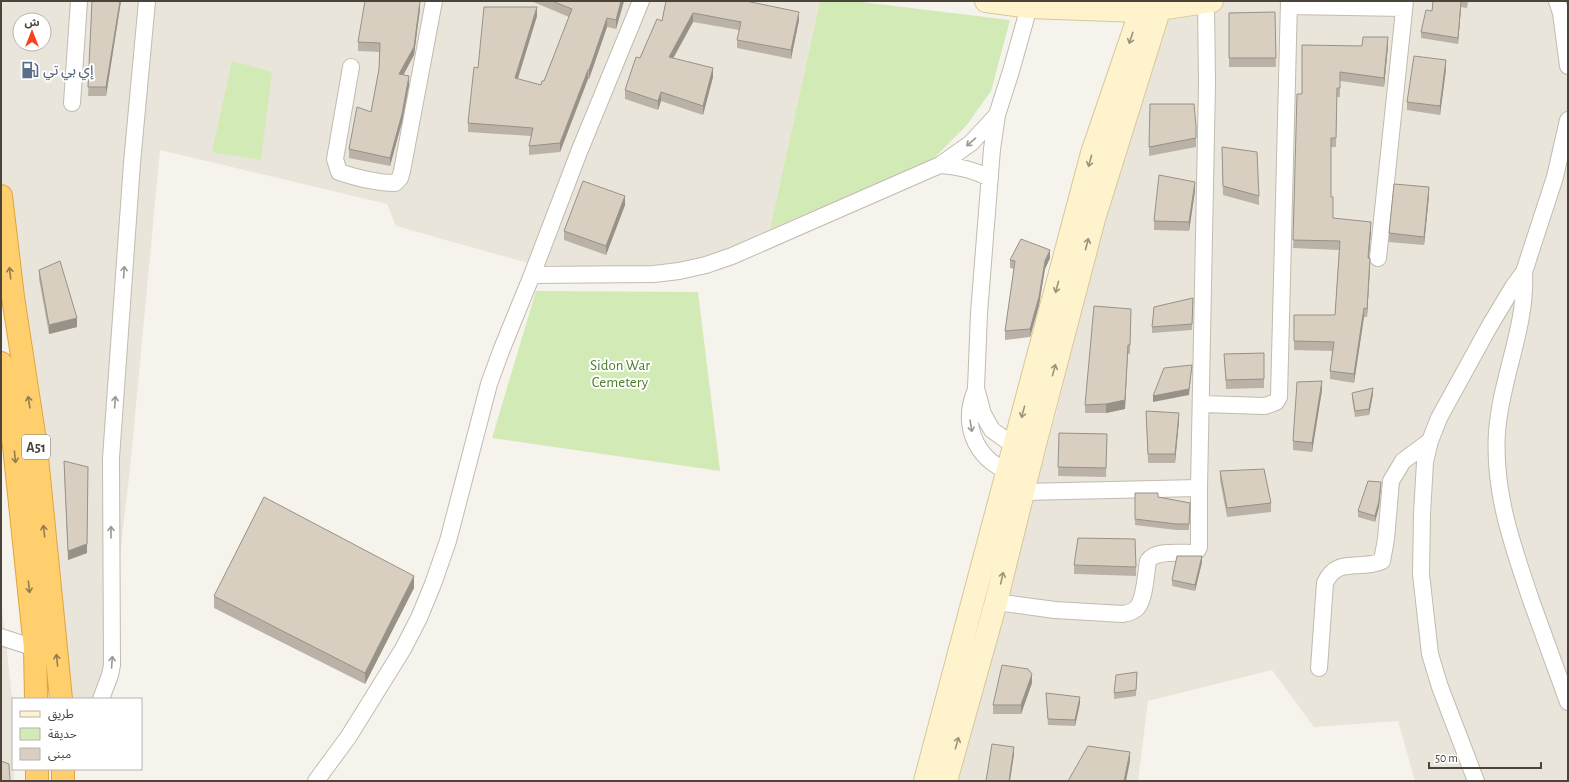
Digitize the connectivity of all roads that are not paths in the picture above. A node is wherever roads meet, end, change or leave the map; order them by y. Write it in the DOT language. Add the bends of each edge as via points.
graph roads {
  1 [pos="79,1"];
  2 [pos="147,1"];
  3 [pos="434,1"];
  4 [pos="641,1"];
  5 [pos="986,1"];
  6 [pos="1557,1"];
  7 [pos="1209,2"];
  8 [pos="1289,3"];
  9 [pos="1405,4"];
  10 [pos="1151,6"];
  11 [pos="1029,7"];
  12 [pos="1568,66"];
  13 [pos="351,67"];
  14 [pos="72,102"];
  15 [pos="997,115"];
  16 [pos="1568,120"];
  17 [pos="940,165"];
  18 [pos="990,178"];
  19 [pos="1,196"];
  20 [pos="1378,258"];
  21 [pos="1524,272"];
  22 [pos="532,274"];
  23 [pos="1,364"];
  24 [pos="976,388"];
  25 [pos="1201,404"];
  26 [pos="1430,441"];
  27 [pos="1024,445"];
  28 [pos="1019,480"];
  29 [pos="1199,488"];
  30 [pos="996,602"];
  31 [pos="1,637"];
  32 [pos="35,648"];
  33 [pos="1319,668"];
  34 [pos="36,698"];
  35 [pos="61,698"];
  36 [pos="101,698"];
  37 [pos="1568,702"];
  38 [pos="37,770"];
  39 [pos="63,770"];
  40 [pos="37,781"];
  41 [pos="63,781"];
  42 [pos="316,781"];
  43 [pos="926,781"];
  44 [pos="946,781"];
  45 [pos="1476,781"];
  1 -- 14 [label="street"];
  36 -- 2 [label="street, one-way" via="112,665 111,458 132,163"];
  3 -- 13 [label="street" via="402,172 395,183 339,172 336,159"];
  4 -- 22 [label="street"];
  5 -- 11 [label="main road"];
  6 -- 12 [label="street"];
  7 -- 10 [label="main road"];
  7 -- 25 [label="street"];
  8 -- 9 [label="street"];
  8 -- 25 [label="street" via="1279,397 1276,402 1265,406"];
  9 -- 20 [label="street"];
  10 -- 11 [label="main road"];
  10 -- 27 [label="main road" via="1094,219"];
  11 -- 15 [label="street"];
  15 -- 17 [label="street, one-way" via="971,143"];
  15 -- 18 [label="street"];
  16 -- 21 [label="street" via="1555,177"];
  17 -- 18 [label="street" via="967,168"];
  17 -- 22 [label="street" via="706,265 654,274"];
  18 -- 24 [label="street"];
  35 -- 19 [label="highway, A51, one-way" via="36,447 13,297"];
  21 -- 26 [label="street" via="1488,327 1439,418"];
  21 -- 37 [label="street" via="1522,316 1500,407 1496,462 1512,546"];
  22 -- 42 [label="street" via="500,351 448,541 419,618 403,649 349,736"];
  23 -- 32 [label="highway, A51, one-way" via="14,446"];
  24 -- 27 [label="street" via="983,414 992,430 1006,440"];
  24 -- 28 [label="street, one-way" via="970,421 975,443 988,460"];
  25 -- 29 [label="street"];
  26 -- 33 [label="street" via="1403,461 1391,481 1382,561 1375,564 1341,566 1329,575 1325,583"];
  26 -- 45 [label="street" via="1425,462 1422,514 1421,574 1426,627 1430,654 1440,687"];
  27 -- 28 [label="main road"];
  28 -- 29 [label="street"];
  30 -- 28 [label="main road, one-way"];
  28 -- 43 [label="main road"];
  29 -- 30 [label="street" via="1197,551 1157,554 1150,558 1141,601 1131,612 1123,614 1055,610"];
  44 -- 30 [label="main road, one-way"];
  31 -- 32 [label="street"];
  32 -- 34 [label="highway, A51"];
  38 -- 40 [label="highway"];
  39 -- 41 [label="highway"];
}
